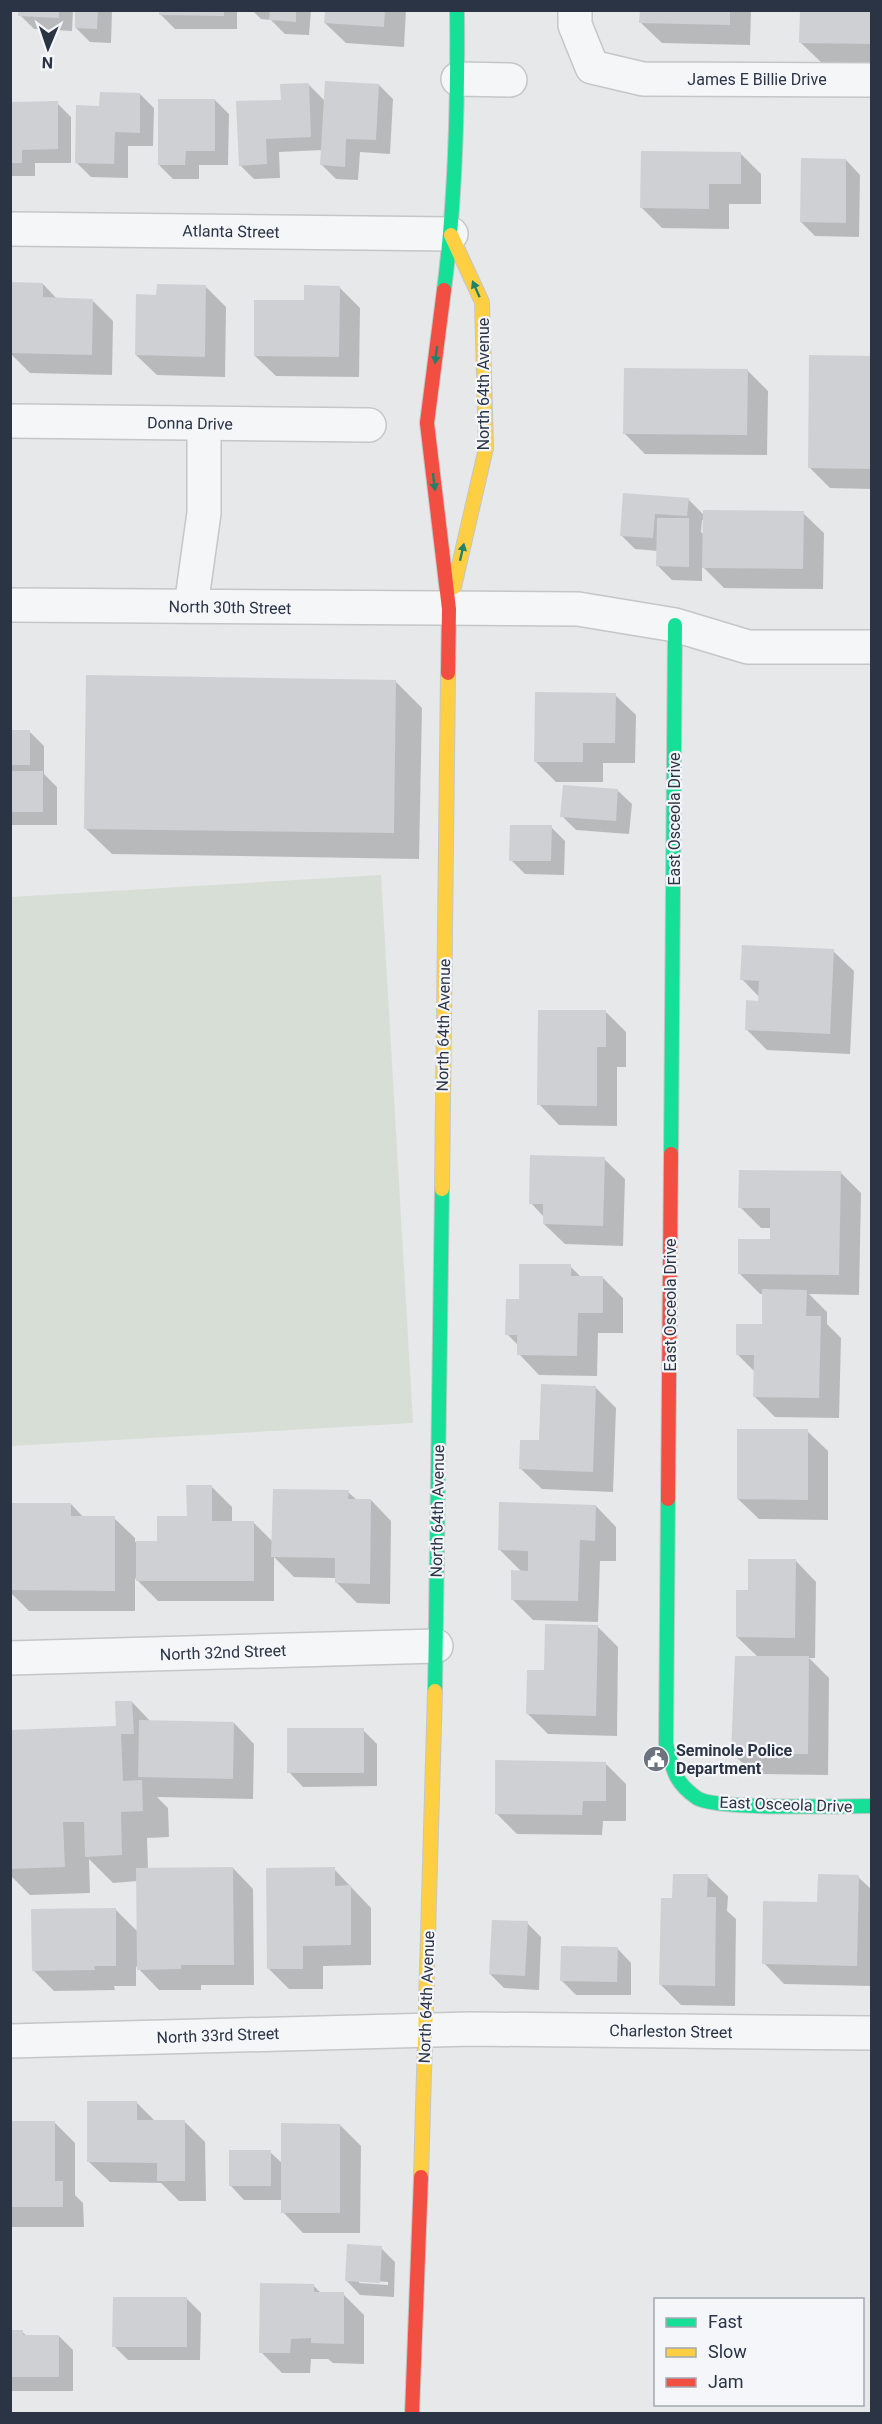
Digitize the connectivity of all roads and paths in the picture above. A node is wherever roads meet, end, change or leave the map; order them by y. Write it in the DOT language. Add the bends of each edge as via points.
graph roads {
  1 [pos="458,10"];
  2 [pos="575,10"];
  3 [pos="458,79"];
  4 [pos="510,80"];
  5 [pos="872,80"];
  6 [pos="10,229"];
  7 [pos="451,234"];
  8 [pos="10,421"];
  9 [pos="204,424"];
  10 [pos="369,425"];
  11 [pos="10,604"];
  12 [pos="191,606"];
  13 [pos="448,609"];
  14 [pos="675,625"];
  15 [pos="872,647"];
  16 [pos="436,1646"];
  17 [pos="10,1658"];
  18 [pos="872,1806"];
  19 [pos="426,2030"];
  20 [pos="872,2033"];
  21 [pos="10,2041"];
  22 [pos="412,2414"];
  1 -- 3 [label="street, North 64th Avenue"];
  2 -- 5 [label="street, James E Billie Drive" via="575,25 592,67 643,79"];
  3 -- 4 [label="street"];
  3 -- 7 [label="street, North 64th Avenue"];
  6 -- 7 [label="street, Atlanta Street"];
  7 -- 13 [label="street, North 64th Avenue, one-way" via="427,423"];
  13 -- 7 [label="street, North 64th Avenue, one-way" via="486,448 482,302"];
  8 -- 9 [label="street, Donna Drive"];
  9 -- 10 [label="street, Donna Drive"];
  9 -- 12 [label="street" via="204,513"];
  11 -- 12 [label="street, North 30th Street"];
  12 -- 13 [label="street, North 30th Street"];
  13 -- 14 [label="street, North 30th Street" via="578,609"];
  13 -- 16 [label="street, North 64th Avenue"];
  14 -- 15 [label="street, North 30th Street" via="748,647"];
  14 -- 18 [label="street, East Osceola Drive" via="666,1744 677,1781 699,1800"];
  16 -- 17 [label="street, North 32nd Street"];
  16 -- 19 [label="street, North 64th Avenue"];
  19 -- 20 [label="street, Charleston Street"];
  19 -- 21 [label="street, North 33rd Street"];
  19 -- 22 [label="street, North 64th Avenue"];
}
